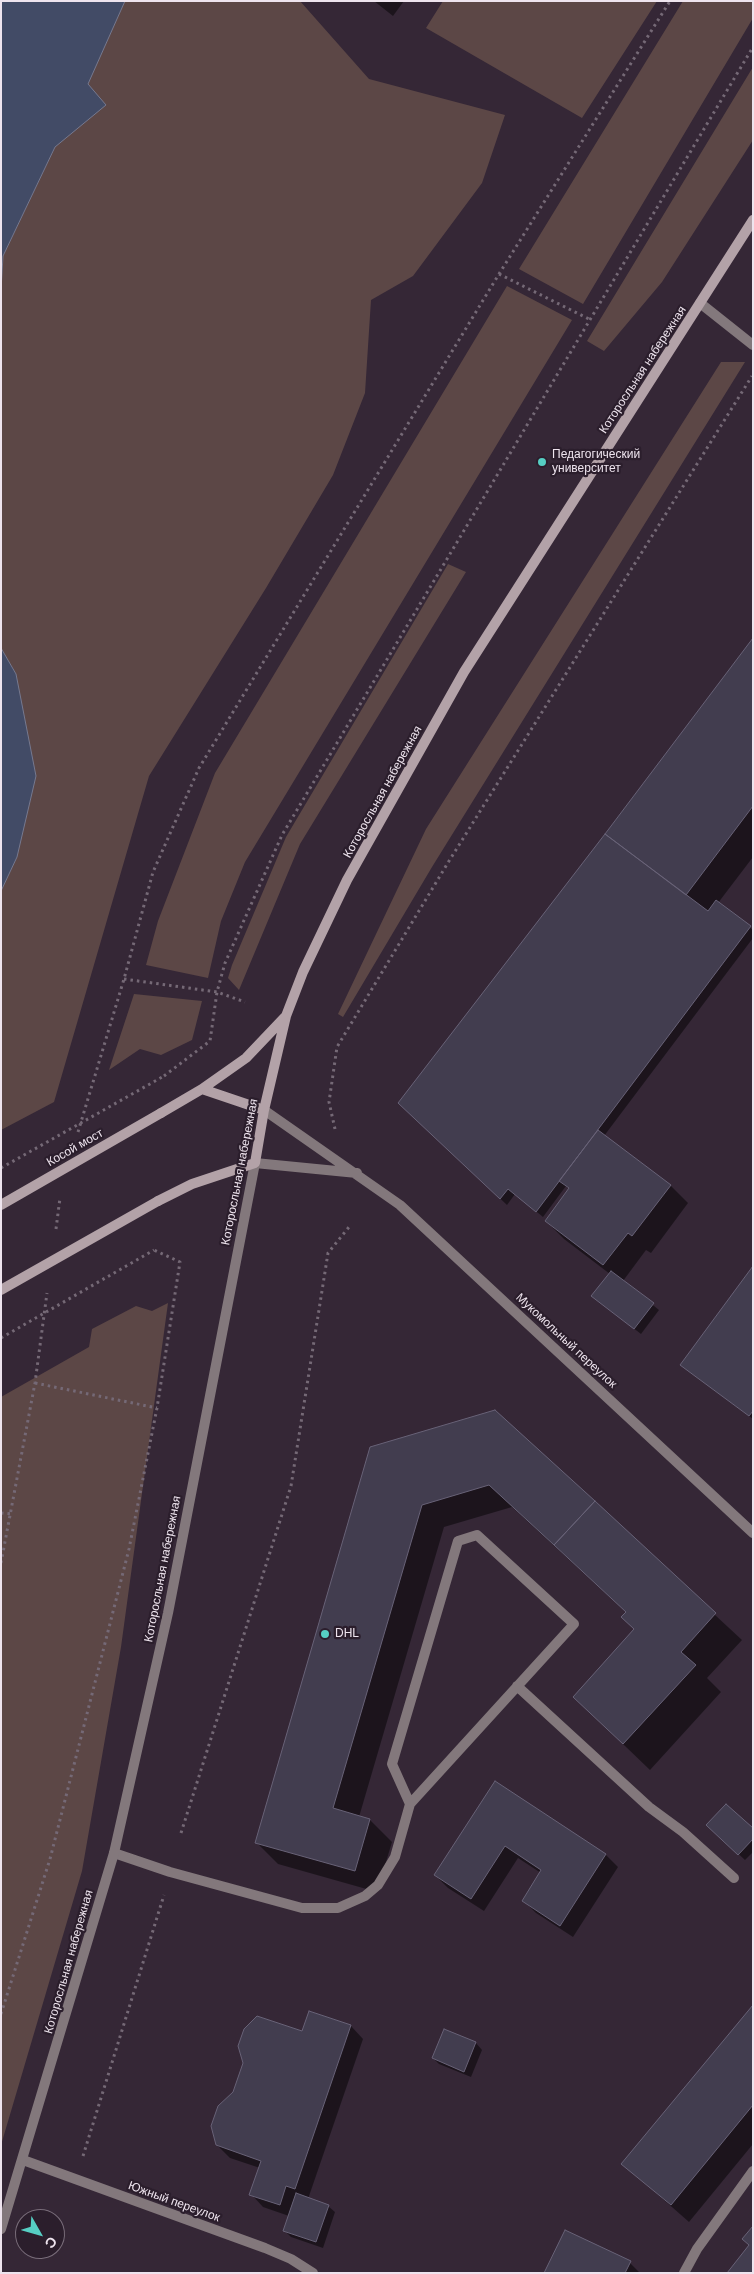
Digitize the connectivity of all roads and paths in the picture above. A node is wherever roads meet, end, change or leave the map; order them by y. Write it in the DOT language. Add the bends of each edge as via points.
graph roads {
  1 [pos="670,1"];
  2 [pos="753,47"];
  3 [pos="753,220"];
  4 [pos="499,274"];
  5 [pos="700,303"];
  6 [pos="589,319"];
  7 [pos="753,345"];
  8 [pos="752,376"];
  9 [pos="124,979"];
  10 [pos="217,992"];
  11 [pos="245,1002"];
  12 [pos="286,1016"];
  13 [pos="202,1089"];
  14 [pos="264,1110"];
  15 [pos="77,1134"];
  16 [pos="340,1134"];
  17 [pos="255,1163"];
  18 [pos="1,1168"];
  19 [pos="357,1173"];
  20 [pos="1,1205"];
  21 [pos="348,1227"];
  22 [pos="1,1290"];
  23 [pos="1,1338"];
  24 [pos="38,1360"];
  25 [pos="34,1383"];
  26 [pos="157,1408"];
  27 [pos="1,1513"];
  28 [pos="12,1514"];
  29 [pos="753,1533"];
  30 [pos="1,1563"];
  31 [pos="517,1686"];
  32 [pos="410,1804"];
  33 [pos="181,1832"];
  34 [pos="114,1853"];
  35 [pos="734,1878"];
  36 [pos="165,1892"];
  37 [pos="1,2014"];
  38 [pos="23,2160"];
  39 [pos="753,2171"];
  40 [pos="76,2180"];
  41 [pos="1,2229"];
  42 [pos="313,2273"];
  43 [pos="684,2273"];
  1 -- 4 [label="path"];
  2 -- 6 [label="path"];
  3 -- 5 [label="main road, Которосльная набережная"];
  4 -- 6 [label="path"];
  4 -- 9 [label="path" via="199,768 153,872"];
  5 -- 7 [label="street"];
  5 -- 12 [label="main road, Которосльная набережная" via="464,672 347,880"];
  6 -- 10 [label="path" via="282,835 224,963"];
  8 -- 16 [label="path" via="337,1047 329,1102 334,1128"];
  9 -- 10 [label="path"];
  9 -- 15 [label="path"];
  10 -- 11 [label="path"];
  10 -- 18 [label="path, bridge" via="210,1040 164,1076"];
  12 -- 13 [label="main road, Косой мост" via="246,1058"];
  12 -- 14 [label="main road, Которосльная набережная"];
  13 -- 14 [label="main road"];
  13 -- 20 [label="main road, Косой мост, bridge"];
  14 -- 17 [label="main road, Которосльная набережная"];
  14 -- 19 [label="street, Мукомольный переулок"];
  17 -- 19 [label="street"];
  17 -- 22 [label="main road, bridge" via="192,1184"];
  17 -- 34 [label="street, Которосльная набережная" via="168,1613"];
  19 -- 29 [label="street, Мукомольный переулок" via="400,1205"];
  21 -- 33 [label="path" via="328,1253 291,1486"];
  23 -- 26 [label="path, bridge" via="154,1250 180,1262"];
  24 -- 25 [label="path"];
  25 -- 26 [label="path"];
  25 -- 28 [label="path"];
  26 -- 37 [label="path" via="128,1549 53,1849"];
  27 -- 28 [label="path"];
  28 -- 30 [label="path"];
  31 -- 32 [label="street"];
  31 -- 32 [label="street" via="574,1624 477,1535 458,1541 392,1764"];
  31 -- 35 [label="street"];
  32 -- 34 [label="street" via="388,1871 365,1896 338,1908 302,1908"];
  34 -- 38 [label="street, Которосльная набережная"];
  36 -- 40 [label="path"];
  38 -- 40 [label="street, Южный переулок"];
  38 -- 41 [label="street, Которосльная набережная"];
  39 -- 43 [label="street" via="697,2249"];
  40 -- 42 [label="street, Южный переулок" via="265,2248"];
}
